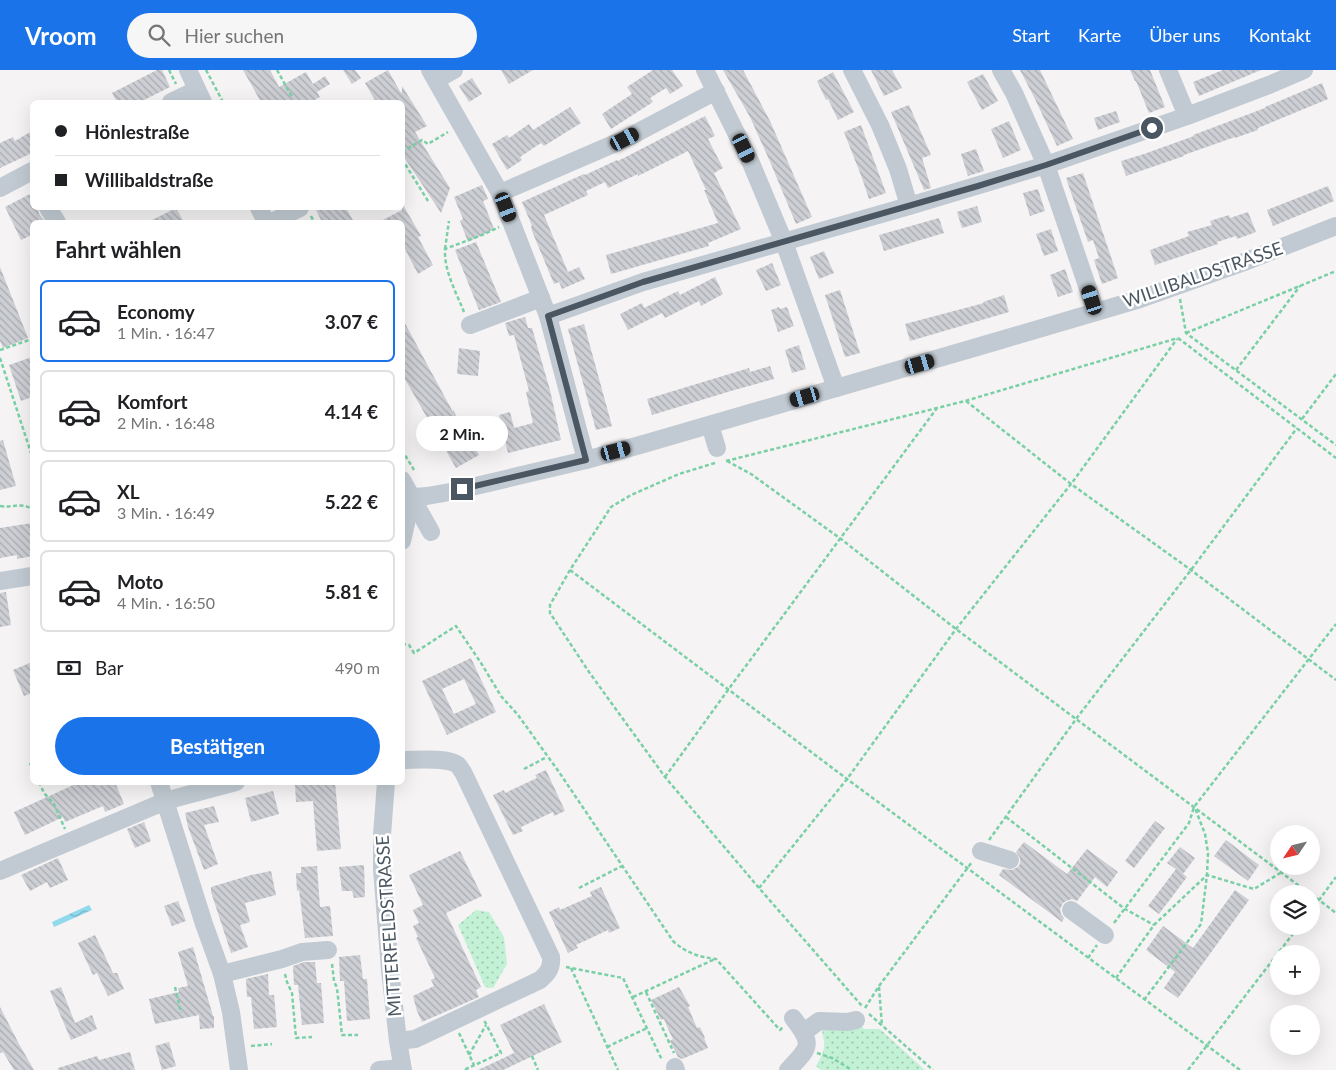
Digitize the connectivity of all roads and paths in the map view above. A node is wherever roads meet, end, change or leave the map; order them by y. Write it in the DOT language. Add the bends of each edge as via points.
graph roads {
  1 [pos="188,70"];
  2 [pos="206,70"];
  3 [pos="276,70"];
  4 [pos="454,70"];
  5 [pos="705,70"];
  6 [pos="852,70"];
  7 [pos="1001,70"];
  8 [pos="1168,70"];
  9 [pos="1304,70"];
  10 [pos="433,75"];
  11 [pos="716,91"];
  12 [pos="200,96"];
  13 [pos="292,97"];
  14 [pos="181,100"];
  15 [pos="222,100"];
  16 [pos="1187,116"];
  17 [pos="461,124"];
  18 [pos="405,150"];
  19 [pos="405,164"];
  20 [pos="1046,165"];
  21 [pos="30,174"];
  22 [pos="0,188"];
  23 [pos="500,193"];
  24 [pos="428,201"];
  25 [pos="909,206"];
  26 [pos="296,210"];
  27 [pos="276,220"];
  28 [pos="449,221"];
  29 [pos="511,221"];
  30 [pos="1336,226"];
  31 [pos="784,242"];
  32 [pos="445,249"];
  33 [pos="1336,271"];
  34 [pos="1301,284"];
  35 [pos="1176,286"];
  36 [pos="542,298"];
  37 [pos="1096,312"];
  38 [pos="548,316"];
  39 [pos="470,325"];
  40 [pos="1186,333"];
  41 [pos="1178,338"];
  42 [pos="30,340"];
  43 [pos="0,350"];
  44 [pos="0,358"];
  45 [pos="1236,370"];
  46 [pos="1336,374"];
  47 [pos="836,388"];
  48 [pos="966,401"];
  49 [pos="938,408"];
  50 [pos="1302,419"];
  51 [pos="710,425"];
  52 [pos="1297,428"];
  53 [pos="1336,445"];
  54 [pos="30,450"];
  55 [pos="717,455"];
  56 [pos="1336,458"];
  57 [pos="405,460"];
  58 [pos="586,460"];
  59 [pos="410,478"];
  60 [pos="1071,484"];
  61 [pos="407,498"];
  62 [pos="0,506"];
  63 [pos="30,508"];
  64 [pos="405,515"];
  65 [pos="432,532"];
  66 [pos="840,539"];
  67 [pos="570,570"];
  68 [pos="1192,570"];
  69 [pos="30,576"];
  70 [pos="0,581"];
  71 [pos="1336,624"];
  72 [pos="956,628"];
  73 [pos="405,644"];
  74 [pos="1309,660"];
  75 [pos="1336,680"];
  76 [pos="728,690"];
  77 [pos="1076,719"];
  78 [pos="548,757"];
  79 [pos="405,760"];
  80 [pos="524,769"];
  81 [pos="665,777"];
  82 [pos="847,779"];
  83 [pos="40,785"];
  84 [pos="160,785"];
  85 [pos="225,785"];
  86 [pos="386,785"];
  87 [pos="165,802"];
  88 [pos="1194,807"];
  89 [pos="1006,817"];
  90 [pos="71,841"];
  91 [pos="981,851"];
  92 [pos="1010,860"];
  93 [pos="1270,863"];
  94 [pos="622,866"];
  95 [pos="968,868"];
  96 [pos="0,872"];
  97 [pos="1207,875"];
  98 [pos="1277,875"];
  99 [pos="1286,875"];
  100 [pos="1336,877"];
  101 [pos="1299,885"];
  102 [pos="579,888"];
  103 [pos="758,888"];
  104 [pos="1320,899"];
  105 [pos="1320,901"];
  106 [pos="1125,908"];
  107 [pos="1071,910"];
  108 [pos="1336,913"];
  109 [pos="1154,925"];
  110 [pos="1105,935"];
  111 [pos="1292,935"];
  112 [pos="328,950"];
  113 [pos="716,958"];
  114 [pos="1088,958"];
  115 [pos="282,959"];
  116 [pos="552,964"];
  117 [pos="571,968"];
  118 [pos="222,974"];
  119 [pos="1116,978"];
  120 [pos="879,986"];
  121 [pos="175,987"];
  122 [pos="645,991"];
  123 [pos="633,997"];
  124 [pos="1144,1000"];
  125 [pos="181,1013"];
  126 [pos="860,1014"];
  127 [pos="483,1017"];
  128 [pos="793,1018"];
  129 [pos="453,1021"];
  130 [pos="882,1026"];
  131 [pos="647,1028"];
  132 [pos="804,1032"];
  133 [pos="358,1035"];
  134 [pos="312,1037"];
  135 [pos="398,1041"];
  136 [pos="272,1044"];
  137 [pos="244,1046"];
  138 [pos="1207,1046"];
  139 [pos="607,1047"];
  140 [pos="806,1050"];
  141 [pos="469,1055"];
  142 [pos="532,1056"];
  143 [pos="672,1063"];
  144 [pos="474,1065"];
  145 [pos="403,1069"];
  146 [pos="239,1070"];
  147 [pos="379,1070"];
  148 [pos="466,1070"];
  149 [pos="538,1070"];
  150 [pos="618,1070"];
  151 [pos="788,1070"];
  152 [pos="852,1070"];
  153 [pos="933,1070"];
  154 [pos="1188,1070"];
  155 [pos="1240,1070"];
  1 -- 12 [label="street"];
  2 -- 15 [label="path"];
  3 -- 13 [label="path"];
  4 -- 10 [label="street"];
  5 -- 11 [label="street"];
  6 -- 25 [label="street" via="880,125"];
  7 -- 20 [label="street"];
  8 -- 16 [label="street"];
  9 -- 16 [label="street"];
  10 -- 17 [label="street"];
  11 -- 23 [label="street" via="625,139"];
  11 -- 31 [label="street"];
  12 -- 14 [label="street"];
  16 -- 20 [label="street"];
  17 -- 18 [label="path" via="428,144 422,140"];
  17 -- 23 [label="street"];
  19 -- 24 [label="path"];
  20 -- 25 [label="street"];
  20 -- 37 [label="street"];
  21 -- 22 [label="street"];
  23 -- 29 [label="street"];
  25 -- 31 [label="street"];
  26 -- 27 [label="street"];
  28 -- 32 [label="path"];
  29 -- 32 [label="path"];
  29 -- 36 [label="street"];
  30 -- 35 [label="street, WILLIBALDSTRASSE"];
  31 -- 38 [label="street" via="643,282"];
  31 -- 47 [label="street"];
  32 -- 39 [label="path" via="447,270"];
  33 -- 34 [label="path"];
  34 -- 40 [label="path"];
  34 -- 45 [label="path"];
  35 -- 37 [label="street, WILLIBALDSTRASSE"];
  35 -- 40 [label="path"];
  36 -- 38 [label="street"];
  36 -- 39 [label="street"];
  37 -- 47 [label="street, WILLIBALDSTRASSE"];
  38 -- 58 [label="street"];
  40 -- 45 [label="path"];
  41 -- 48 [label="path"];
  41 -- 52 [label="path"];
  41 -- 60 [label="path"];
  42 -- 43 [label="path"];
  44 -- 54 [label="path"];
  45 -- 50 [label="path"];
  46 -- 50 [label="path"];
  47 -- 51 [label="street, WILLIBALDSTRASSE"];
  48 -- 49 [label="path"];
  48 -- 60 [label="path"];
  49 -- 66 [label="path"];
  49 -- 66 [label="path" via="727,460"];
  50 -- 53 [label="path"];
  51 -- 55 [label="street"];
  51 -- 58 [label="street, WILLIBALDSTRASSE"];
  52 -- 56 [label="path"];
  52 -- 68 [label="path"];
  55 -- 67 [label="path" via="611,507"];
  57 -- 59 [label="path"];
  58 -- 61 [label="street, WILLIBALDSTRASSE" via="450,492"];
  59 -- 61 [label="street"];
  60 -- 68 [label="path"];
  60 -- 72 [label="path"];
  61 -- 64 [label="street"];
  61 -- 65 [label="street"];
  62 -- 63 [label="path"];
  66 -- 72 [label="path"];
  66 -- 76 [label="path"];
  67 -- 76 [label="path"];
  67 -- 81 [label="path" via="550,604 550,612"];
  68 -- 74 [label="path"];
  68 -- 77 [label="path"];
  69 -- 70 [label="street"];
  71 -- 74 [label="path"];
  72 -- 77 [label="path"];
  72 -- 82 [label="path"];
  73 -- 78 [label="path" via="414,653 456,626 501,696"];
  74 -- 75 [label="path"];
  74 -- 88 [label="path"];
  76 -- 81 [label="path"];
  76 -- 82 [label="path"];
  77 -- 88 [label="path"];
  77 -- 89 [label="path"];
  78 -- 80 [label="path"];
  78 -- 94 [label="path"];
  79 -- 116 [label="street" via="458,765"];
  81 -- 103 [label="path"];
  82 -- 95 [label="path"];
  82 -- 103 [label="path"];
  83 -- 90 [label="path" via="54,804"];
  84 -- 87 [label="street"];
  85 -- 87 [label="street"];
  86 -- 135 [label="street, MITTERFELDSTRASSE" via="382,869"];
  87 -- 90 [label="street"];
  87 -- 118 [label="street"];
  88 -- 93 [label="path"];
  88 -- 97 [label="path" via="1205,834"];
  88 -- 106 [label="path" via="1189,824"];
  89 -- 91 [label="path"];
  89 -- 106 [label="path"];
  90 -- 96 [label="street"];
  91 -- 92 [label="street"];
  91 -- 95 [label="path"];
  94 -- 102 [label="path"];
  94 -- 113 [label="path" via="673,941 696,955"];
  95 -- 114 [label="path"];
  95 -- 120 [label="path"];
  97 -- 98 [label="path" via="1254,889"];
  97 -- 109 [label="path"];
  97 -- 124 [label="path" via="1201,924"];
  99 -- 101 [label="path"];
  100 -- 104 [label="path"];
  103 -- 126 [label="path"];
  105 -- 108 [label="path"];
  106 -- 109 [label="path"];
  106 -- 110 [label="path"];
  107 -- 110 [label="street"];
  109 -- 119 [label="path"];
  110 -- 114 [label="path"];
  111 -- 138 [label="path"];
  112 -- 115 [label="street" via="302,952"];
  112 -- 133 [label="path" via="337,988 342,1035"];
  113 -- 122 [label="path"];
  113 -- 128 [label="path" via="780,1030"];
  114 -- 119 [label="path"];
  115 -- 118 [label="street"];
  115 -- 134 [label="path" via="286,982 292,993 296,1038"];
  116 -- 117 [label="path"];
  116 -- 127 [label="street" via="548,974"];
  117 -- 123 [label="path" via="623,978"];
  117 -- 139 [label="path"];
  118 -- 146 [label="street"];
  119 -- 124 [label="path"];
  120 -- 126 [label="path"];
  120 -- 130 [label="path"];
  121 -- 125 [label="path"];
  122 -- 123 [label="path"];
  122 -- 143 [label="path"];
  123 -- 131 [label="path"];
  124 -- 138 [label="path"];
  126 -- 130 [label="path"];
  126 -- 132 [label="street" via="848,1022 819,1021"];
  127 -- 129 [label="street"];
  127 -- 141 [label="path"];
  127 -- 144 [label="path" via="501,1053"];
  128 -- 132 [label="street"];
  129 -- 135 [label="street" via="415,1039"];
  129 -- 141 [label="path"];
  130 -- 153 [label="path"];
  131 -- 139 [label="path"];
  131 -- 143 [label="path"];
  132 -- 140 [label="street"];
  135 -- 145 [label="street, MITTERFELDSTRASSE"];
  136 -- 137 [label="path"];
  138 -- 154 [label="path"];
  138 -- 155 [label="path"];
  139 -- 150 [label="path"];
  140 -- 151 [label="street"];
  140 -- 152 [label="path" via="832,1058"];
  141 -- 144 [label="path"];
  142 -- 149 [label="path"];
  144 -- 148 [label="path"];
  145 -- 147 [label="street"];
}
